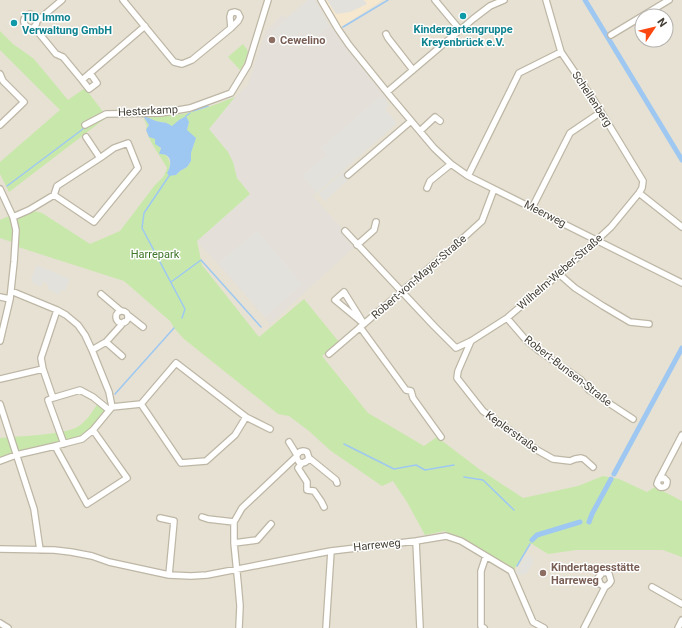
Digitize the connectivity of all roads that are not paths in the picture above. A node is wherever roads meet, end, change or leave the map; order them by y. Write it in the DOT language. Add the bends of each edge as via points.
graph roads {
  1 [pos="62,0"];
  2 [pos="123,0"];
  3 [pos="268,0"];
  4 [pos="321,0"];
  5 [pos="435,0"];
  6 [pos="504,0"];
  7 [pos="546,0"];
  8 [pos="669,0"];
  9 [pos="37,21"];
  10 [pos="145,26"];
  11 [pos="34,27"];
  12 [pos="231,28"];
  13 [pos="460,30"];
  14 [pos="386,34"];
  15 [pos="611,35"];
  16 [pos="561,52"];
  17 [pos="413,70"];
  18 [pos="0,74"];
  19 [pos="90,74"];
  20 [pos="82,80"];
  21 [pos="2,83"];
  22 [pos="387,92"];
  23 [pos="601,112"];
  24 [pos="440,120"];
  25 [pos="411,121"];
  26 [pos="0,125"];
  27 [pos="85,125"];
  28 [pos="420,131"];
  29 [pos="86,137"];
  30 [pos="100,158"];
  31 [pos="451,164"];
  32 [pos="348,175"];
  33 [pos="468,176"];
  34 [pos="427,188"];
  35 [pos="494,189"];
  36 [pos="0,190"];
  37 [pos="639,193"];
  38 [pos="54,195"];
  39 [pos="532,208"];
  40 [pos="13,217"];
  41 [pos="376,222"];
  42 [pos="682,228"];
  43 [pos="345,231"];
  44 [pos="597,240"];
  45 [pos="357,245"];
  46 [pos="559,274"];
  47 [pos="682,283"];
  48 [pos="11,291"];
  49 [pos="402,292"];
  50 [pos="101,294"];
  51 [pos="0,297"];
  52 [pos="10,299"];
  53 [pos="57,310"];
  54 [pos="121,311"];
  55 [pos="128,316"];
  56 [pos="507,318"];
  57 [pos="124,322"];
  58 [pos="649,324"];
  59 [pos="362,326"];
  60 [pos="143,327"];
  61 [pos="0,342"];
  62 [pos="106,342"];
  63 [pos="471,342"];
  64 [pos="456,348"];
  65 [pos="92,350"];
  66 [pos="329,354"];
  67 [pos="122,356"];
  68 [pos="464,358"];
  69 [pos="43,369"];
  70 [pos="0,379"];
  71 [pos="53,398"];
  72 [pos="0,404"];
  73 [pos="141,404"];
  74 [pos="110,408"];
  75 [pos="246,417"];
  76 [pos="633,419"];
  77 [pos="270,428"];
  78 [pos="93,430"];
  79 [pos="682,435"];
  80 [pos="441,437"];
  81 [pos="289,442"];
  82 [pos="64,444"];
  83 [pos="55,446"];
  84 [pos="16,455"];
  85 [pos="297,456"];
  86 [pos="309,458"];
  87 [pos="0,461"];
  88 [pos="302,463"];
  89 [pos="593,467"];
  90 [pos="659,479"];
  91 [pos="337,483"];
  92 [pos="324,507"];
  93 [pos="202,517"];
  94 [pos="160,518"];
  95 [pos="234,522"];
  96 [pos="272,524"];
  97 [pos="416,541"];
  98 [pos="234,543"];
  99 [pos="0,549"];
  100 [pos="40,550"];
  101 [pos="331,551"];
  102 [pos="486,556"];
  103 [pos="237,569"];
  104 [pos="169,575"];
  105 [pos="605,587"];
  106 [pos="652,587"];
  107 [pos="682,604"];
  108 [pos="682,620"];
  109 [pos="0,623"];
  110 [pos="8,628"];
  111 [pos="239,628"];
  112 [pos="326,628"];
  113 [pos="420,628"];
  114 [pos="484,628"];
  115 [pos="544,628"];
  116 [pos="584,628"];
  117 [pos="678,628"];
  1 -- 9 [label="street"];
  2 -- 10 [label="street"];
  3 -- 27 [label="street, Hesterkamp" via="248,65 231,93 183,110 106,114"];
  4 -- 22 [label="street, Meerweg" via="349,45"];
  5 -- 13 [label="street"];
  6 -- 13 [label="street" via="490,6"];
  7 -- 16 [label="street, Schellenberg"];
  8 -- 15 [label="street"];
  9 -- 11 [label="street"];
  9 -- 11 [label="street" via="33,15 24,18 25,25"];
  10 -- 12 [label="street" via="174,62 182,64 192,60"];
  10 -- 19 [label="street"];
  11 -- 20 [label="street" via="56,54 63,56"];
  13 -- 17 [label="street"];
  14 -- 17 [label="street"];
  16 -- 23 [label="street, Schellenberg"];
  16 -- 33 [label="street" via="519,74"];
  17 -- 22 [label="street"];
  18 -- 21 [label="street"];
  19 -- 20 [label="street"];
  19 -- 20 [label="street" via="97,83 89,89"];
  21 -- 26 [label="street" via="24,102"];
  22 -- 25 [label="street, Meerweg"];
  23 -- 37 [label="street, Schellenberg" via="643,181"];
  23 -- 39 [label="street" via="570,133"];
  24 -- 28 [label="street" via="435,117"];
  25 -- 28 [label="street, Meerweg"];
  25 -- 32 [label="street"];
  28 -- 31 [label="street, Meerweg"];
  29 -- 30 [label="street"];
  30 -- 38 [label="street" via="58,186"];
  30 -- 38 [label="street" via="114,148 128,143 138,168 94,222"];
  31 -- 33 [label="street, Meerweg"];
  31 -- 34 [label="street" via="430,181"];
  33 -- 35 [label="street, Meerweg"];
  35 -- 39 [label="street, Meerweg"];
  35 -- 49 [label="street, Robert-von-Mayer-Straße" via="482,221"];
  36 -- 40 [label="street"];
  37 -- 42 [label="street"];
  37 -- 44 [label="street, Wilhelm-Weber-Straße"];
  38 -- 40 [label="street"];
  39 -- 44 [label="street, Meerweg"];
  40 -- 48 [label="street" via="16,230"];
  41 -- 45 [label="street" via="374,230"];
  43 -- 45 [label="street"];
  44 -- 46 [label="street, Wilhelm-Weber-Straße"];
  44 -- 47 [label="street, Meerweg"];
  45 -- 49 [label="street"];
  46 -- 56 [label="street, Wilhelm-Weber-Straße"];
  46 -- 58 [label="street" via="575,288 630,322"];
  48 -- 52 [label="street"];
  48 -- 53 [label="street"];
  49 -- 59 [label="street, Robert-von-Mayer-Straße"];
  49 -- 64 [label="street"];
  50 -- 54 [label="street"];
  51 -- 52 [label="street"];
  52 -- 61 [label="street"];
  53 -- 65 [label="street" via="78,325"];
  53 -- 69 [label="street" via="41,358"];
  54 -- 55 [label="street"];
  54 -- 57 [label="street" via="117,318 120,323"];
  55 -- 57 [label="street"];
  55 -- 60 [label="street"];
  56 -- 63 [label="street, Wilhelm-Weber-Straße"];
  56 -- 76 [label="street, Robert-Bunsen-Straße" via="538,350 581,380 589,390"];
  57 -- 62 [label="street"];
  59 -- 59 [label="street" via="344,292 335,300 358,319"];
  59 -- 66 [label="street, Robert-von-Mayer-Straße"];
  59 -- 80 [label="street" via="406,390 411,391 413,398"];
  62 -- 65 [label="street"];
  62 -- 67 [label="street"];
  63 -- 64 [label="street, Wilhelm-Weber-Straße"];
  63 -- 68 [label="street, Keplerstraße"];
  64 -- 68 [label="street"];
  65 -- 74 [label="street" via="109,392"];
  68 -- 89 [label="street, Keplerstraße" via="457,378 483,411 553,459 570,461 581,458"];
  69 -- 70 [label="street"];
  69 -- 71 [label="street"];
  71 -- 74 [label="street" via="80,390"];
  71 -- 82 [label="street" via="48,400"];
  72 -- 84 [label="street"];
  73 -- 74 [label="street"];
  73 -- 75 [label="street" via="176,363"];
  73 -- 75 [label="street" via="181,463 206,460 235,434"];
  74 -- 78 [label="street"];
  75 -- 77 [label="street"];
  78 -- 82 [label="street" via="82,439"];
  78 -- 83 [label="street" via="127,478 87,504"];
  79 -- 90 [label="street"];
  81 -- 85 [label="street"];
  82 -- 83 [label="street"];
  83 -- 84 [label="street"];
  84 -- 87 [label="street"];
  84 -- 100 [label="street" via="34,509"];
  85 -- 86 [label="street" via="303,451 307,452"];
  85 -- 88 [label="street"];
  85 -- 95 [label="street" via="242,508"];
  86 -- 88 [label="street"];
  86 -- 91 [label="street"];
  88 -- 92 [label="street" via="298,468 308,482 307,490 314,491"];
  93 -- 95 [label="street"];
  94 -- 104 [label="street" via="174,521"];
  95 -- 98 [label="street"];
  96 -- 98 [label="street" via="257,540"];
  97 -- 101 [label="street, Harreweg"];
  97 -- 102 [label="street, Harreweg" via="446,536 461,541"];
  97 -- 113 [label="street"];
  98 -- 103 [label="street"];
  99 -- 100 [label="street"];
  100 -- 104 [label="street, Harreweg" via="92,556"];
  101 -- 103 [label="street, Harreweg"];
  101 -- 112 [label="street"];
  102 -- 114 [label="street" via="481,570 481,626"];
  102 -- 115 [label="street, Harreweg" via="511,571 533,622"];
  103 -- 104 [label="street, Harreweg" via="207,575"];
  103 -- 111 [label="street"];
  105 -- 116 [label="street"];
  106 -- 107 [label="street"];
  108 -- 117 [label="street"];
  109 -- 110 [label="street"];
}
